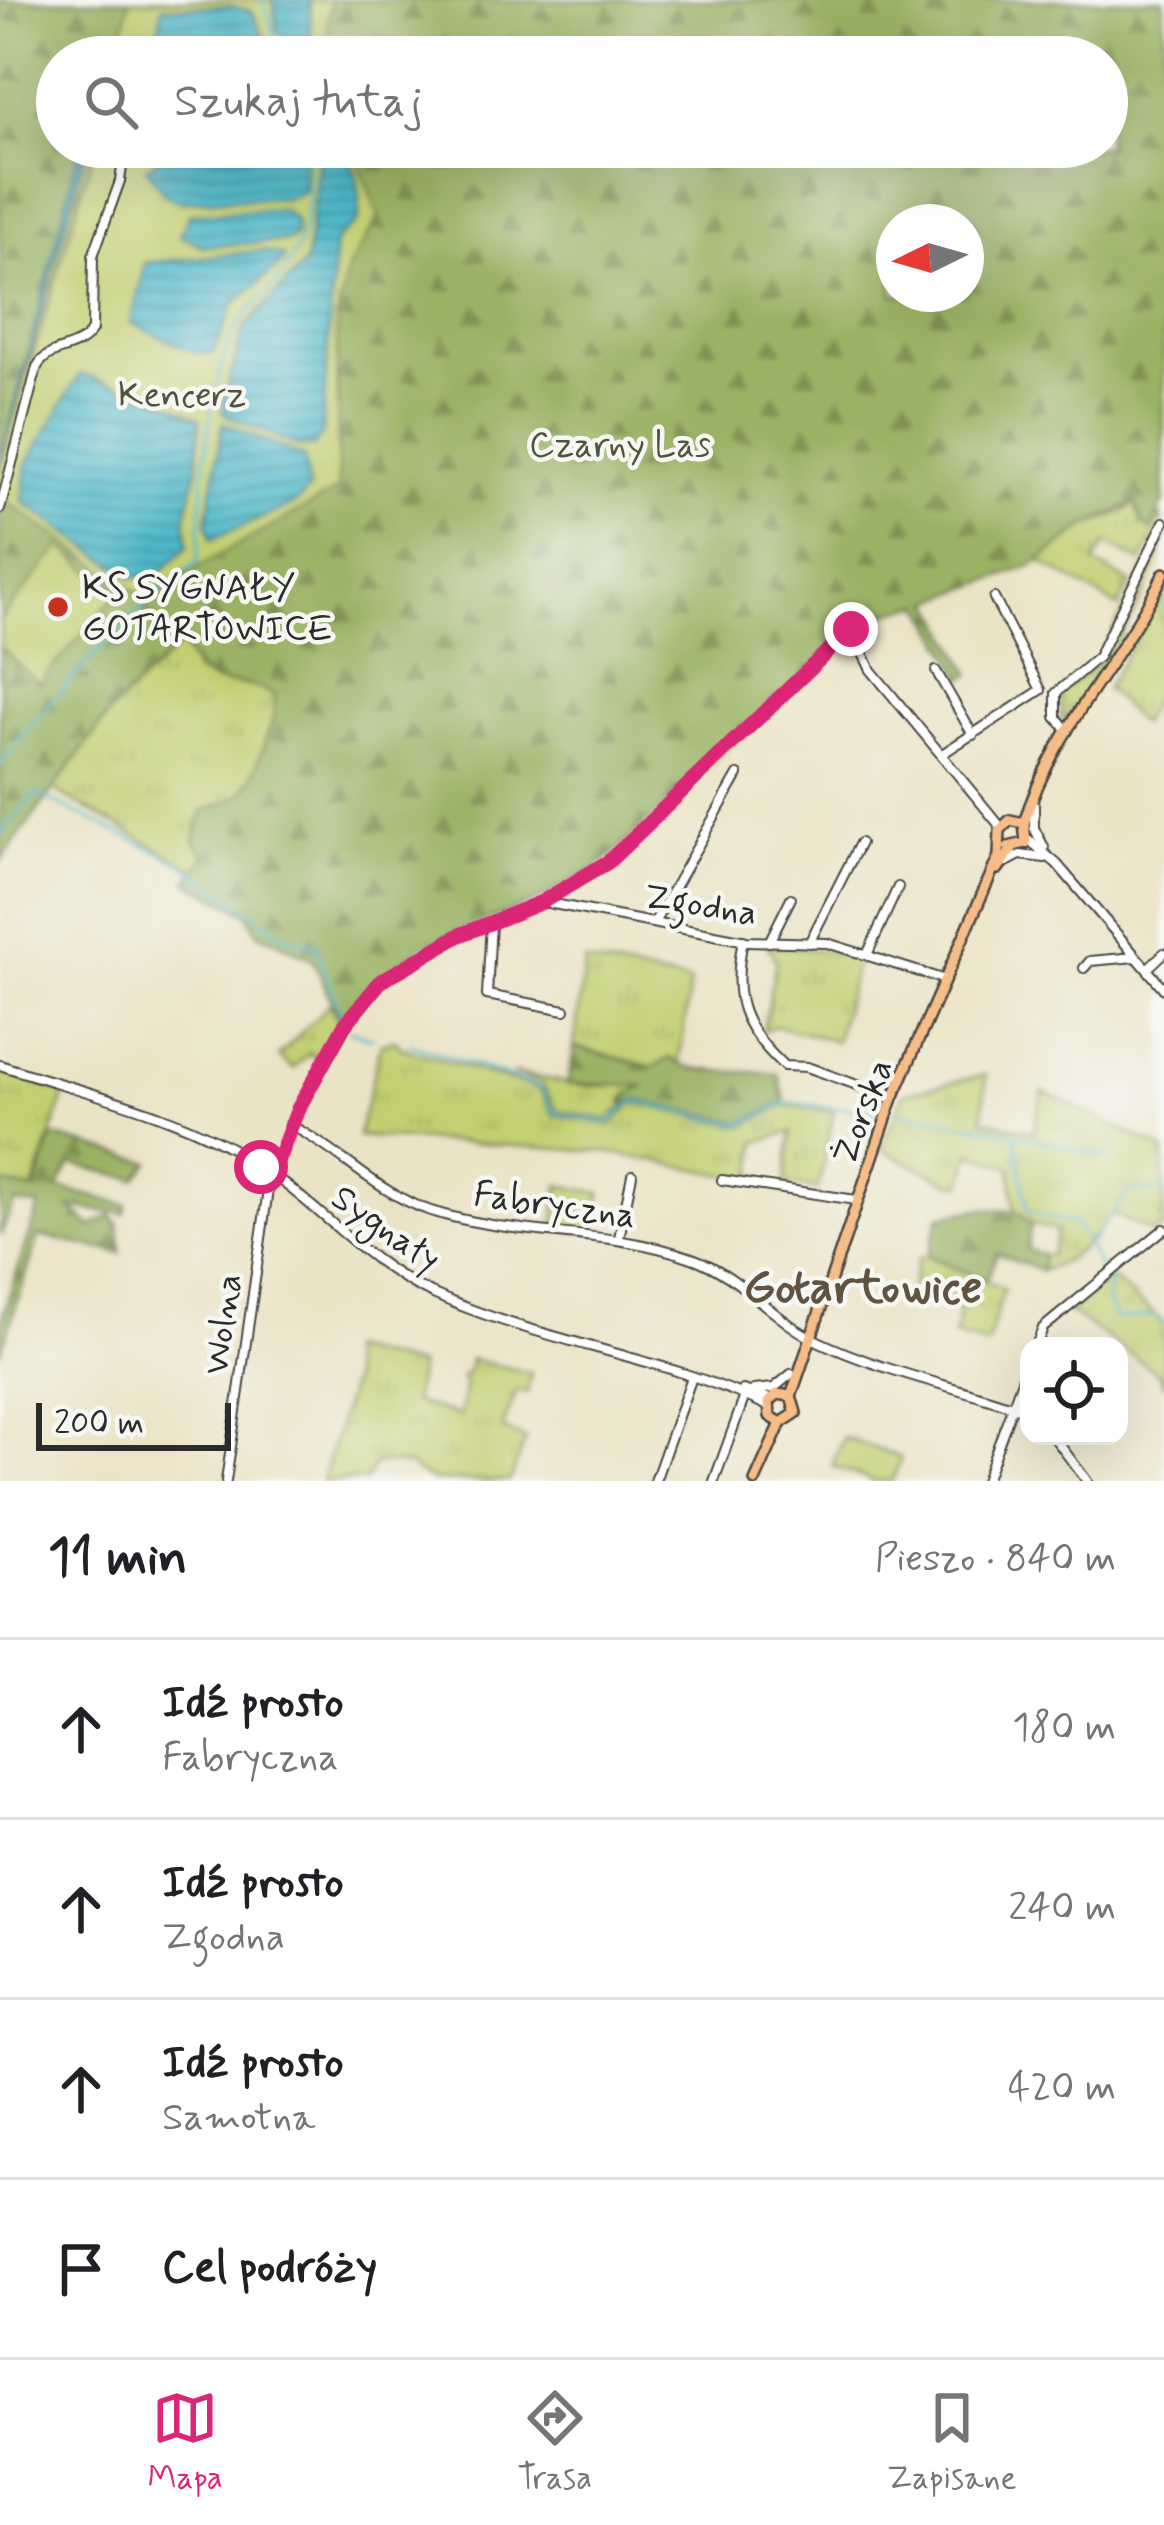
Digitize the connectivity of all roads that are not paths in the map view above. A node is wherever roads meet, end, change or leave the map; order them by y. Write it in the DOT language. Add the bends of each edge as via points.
graph roads {
  1 [pos="122,168"];
  2 [pos="0,509"];
  3 [pos="1164,522"];
  4 [pos="1164,573"];
  5 [pos="994,598"];
  6 [pos="936,671"];
  7 [pos="1069,732"];
  8 [pos="973,735"];
  9 [pos="942,754"];
  10 [pos="1052,759"];
  11 [pos="738,776"];
  12 [pos="1037,788"];
  13 [pos="1012,823"];
  14 [pos="860,843"];
  15 [pos="1017,844"];
  16 [pos="1048,858"];
  17 [pos="995,874"];
  18 [pos="898,887"];
  19 [pos="983,892"];
  20 [pos="791,898"];
  21 [pos="542,902"];
  22 [pos="491,923"];
  23 [pos="653,923"];
  24 [pos="743,940"];
  25 [pos="770,941"];
  26 [pos="809,943"];
  27 [pos="1164,953"];
  28 [pos="867,955"];
  29 [pos="1136,957"];
  30 [pos="1084,968"];
  31 [pos="1147,969"];
  32 [pos="942,979"];
  33 [pos="1164,988"];
  34 [pos="566,1010"];
  35 [pos="0,1065"];
  36 [pos="893,1098"];
  37 [pos="290,1125"];
  38 [pos="272,1175"];
  39 [pos="632,1175"];
  40 [pos="722,1180"];
  41 [pos="856,1200"];
  42 [pos="1162,1230"];
  43 [pos="619,1238"];
  44 [pos="1164,1242"];
  45 [pos="809,1336"];
  46 [pos="1040,1337"];
  47 [pos="802,1354"];
  48 [pos="692,1376"];
  49 [pos="1020,1382"];
  50 [pos="787,1386"];
  51 [pos="746,1394"];
  52 [pos="769,1402"];
  53 [pos="1010,1405"];
  54 [pos="1020,1409"];
  55 [pos="777,1421"];
  56 [pos="1060,1445"];
  57 [pos="226,1481"];
  58 [pos="655,1481"];
  59 [pos="714,1481"];
  60 [pos="755,1481"];
  61 [pos="985,1481"];
  62 [pos="1088,1481"];
  1 -- 2 [label="street" via="93,256 92,330 38,367"];
  3 -- 7 [label="street" via="1097,657 1056,693 1056,719"];
  4 -- 7 [label="main road"];
  5 -- 8 [label="street" via="1042,684"];
  6 -- 8 [label="street"];
  7 -- 10 [label="main road"];
  8 -- 9 [label="street"];
  9 -- 13 [label="street" via="993,813"];
  9 -- 21 [label="street" via="871,670 851,629 608,862"];
  10 -- 12 [label="main road"];
  10 -- 13 [label="main road"];
  11 -- 23 [label="street"];
  12 -- 13 [label="main road"];
  12 -- 16 [label="street" via="1033,824"];
  13 -- 15 [label="main road"];
  13 -- 15 [label="main road"];
  14 -- 26 [label="street"];
  15 -- 16 [label="street"];
  15 -- 17 [label="main road, Żorska"];
  15 -- 19 [label="main road, Żorska"];
  16 -- 17 [label="street" via="1017,855"];
  16 -- 29 [label="street"];
  17 -- 19 [label="main road, Żorska"];
  18 -- 28 [label="street"];
  19 -- 32 [label="main road, Żorska"];
  20 -- 25 [label="street"];
  21 -- 22 [label="street"];
  21 -- 23 [label="street, Zgodna"];
  22 -- 34 [label="street" via="487,995"];
  22 -- 37 [label="street" via="381,981 344,1026"];
  23 -- 24 [label="street, Zgodna"];
  24 -- 25 [label="street, Zgodna"];
  24 -- 36 [label="street" via="735,981 755,1039 784,1066"];
  25 -- 26 [label="street, Zgodna"];
  26 -- 28 [label="street, Zgodna"];
  27 -- 31 [label="street"];
  28 -- 32 [label="street, Zgodna"];
  29 -- 30 [label="street"];
  29 -- 31 [label="street"];
  31 -- 33 [label="street"];
  32 -- 36 [label="main road, Żorska"];
  35 -- 38 [label="street, Sygnały" via="186,1126"];
  36 -- 41 [label="main road, Żorska"];
  37 -- 38 [label="street"];
  37 -- 43 [label="street, Fabryczna" via="428,1210"];
  38 -- 48 [label="street, Sygnały" via="430,1293"];
  38 -- 57 [label="street, Wolna"];
  39 -- 43 [label="street"];
  40 -- 41 [label="street"];
  41 -- 45 [label="main road, Żorska"];
  42 -- 44 [label="street"];
  42 -- 46 [label="street"];
  43 -- 45 [label="street, Fabryczna" via="725,1272 776,1320"];
  45 -- 47 [label="main road, Żorska"];
  45 -- 53 [label="street, Fabryczna"];
  47 -- 50 [label="main road, Żorska"];
  47 -- 50 [label="main road, Żorska"];
  48 -- 51 [label="street, Sygnały"];
  48 -- 58 [label="street"];
  49 -- 53 [label="street"];
  50 -- 51 [label="street"];
  50 -- 52 [label="main road"];
  50 -- 55 [label="main road" via="796,1413"];
  51 -- 52 [label="street, Sygnały"];
  51 -- 59 [label="street"];
  52 -- 55 [label="main road"];
  53 -- 54 [label="street, Fabryczna"];
  53 -- 61 [label="street"];
  55 -- 60 [label="main road"];
  56 -- 62 [label="street"];
}
